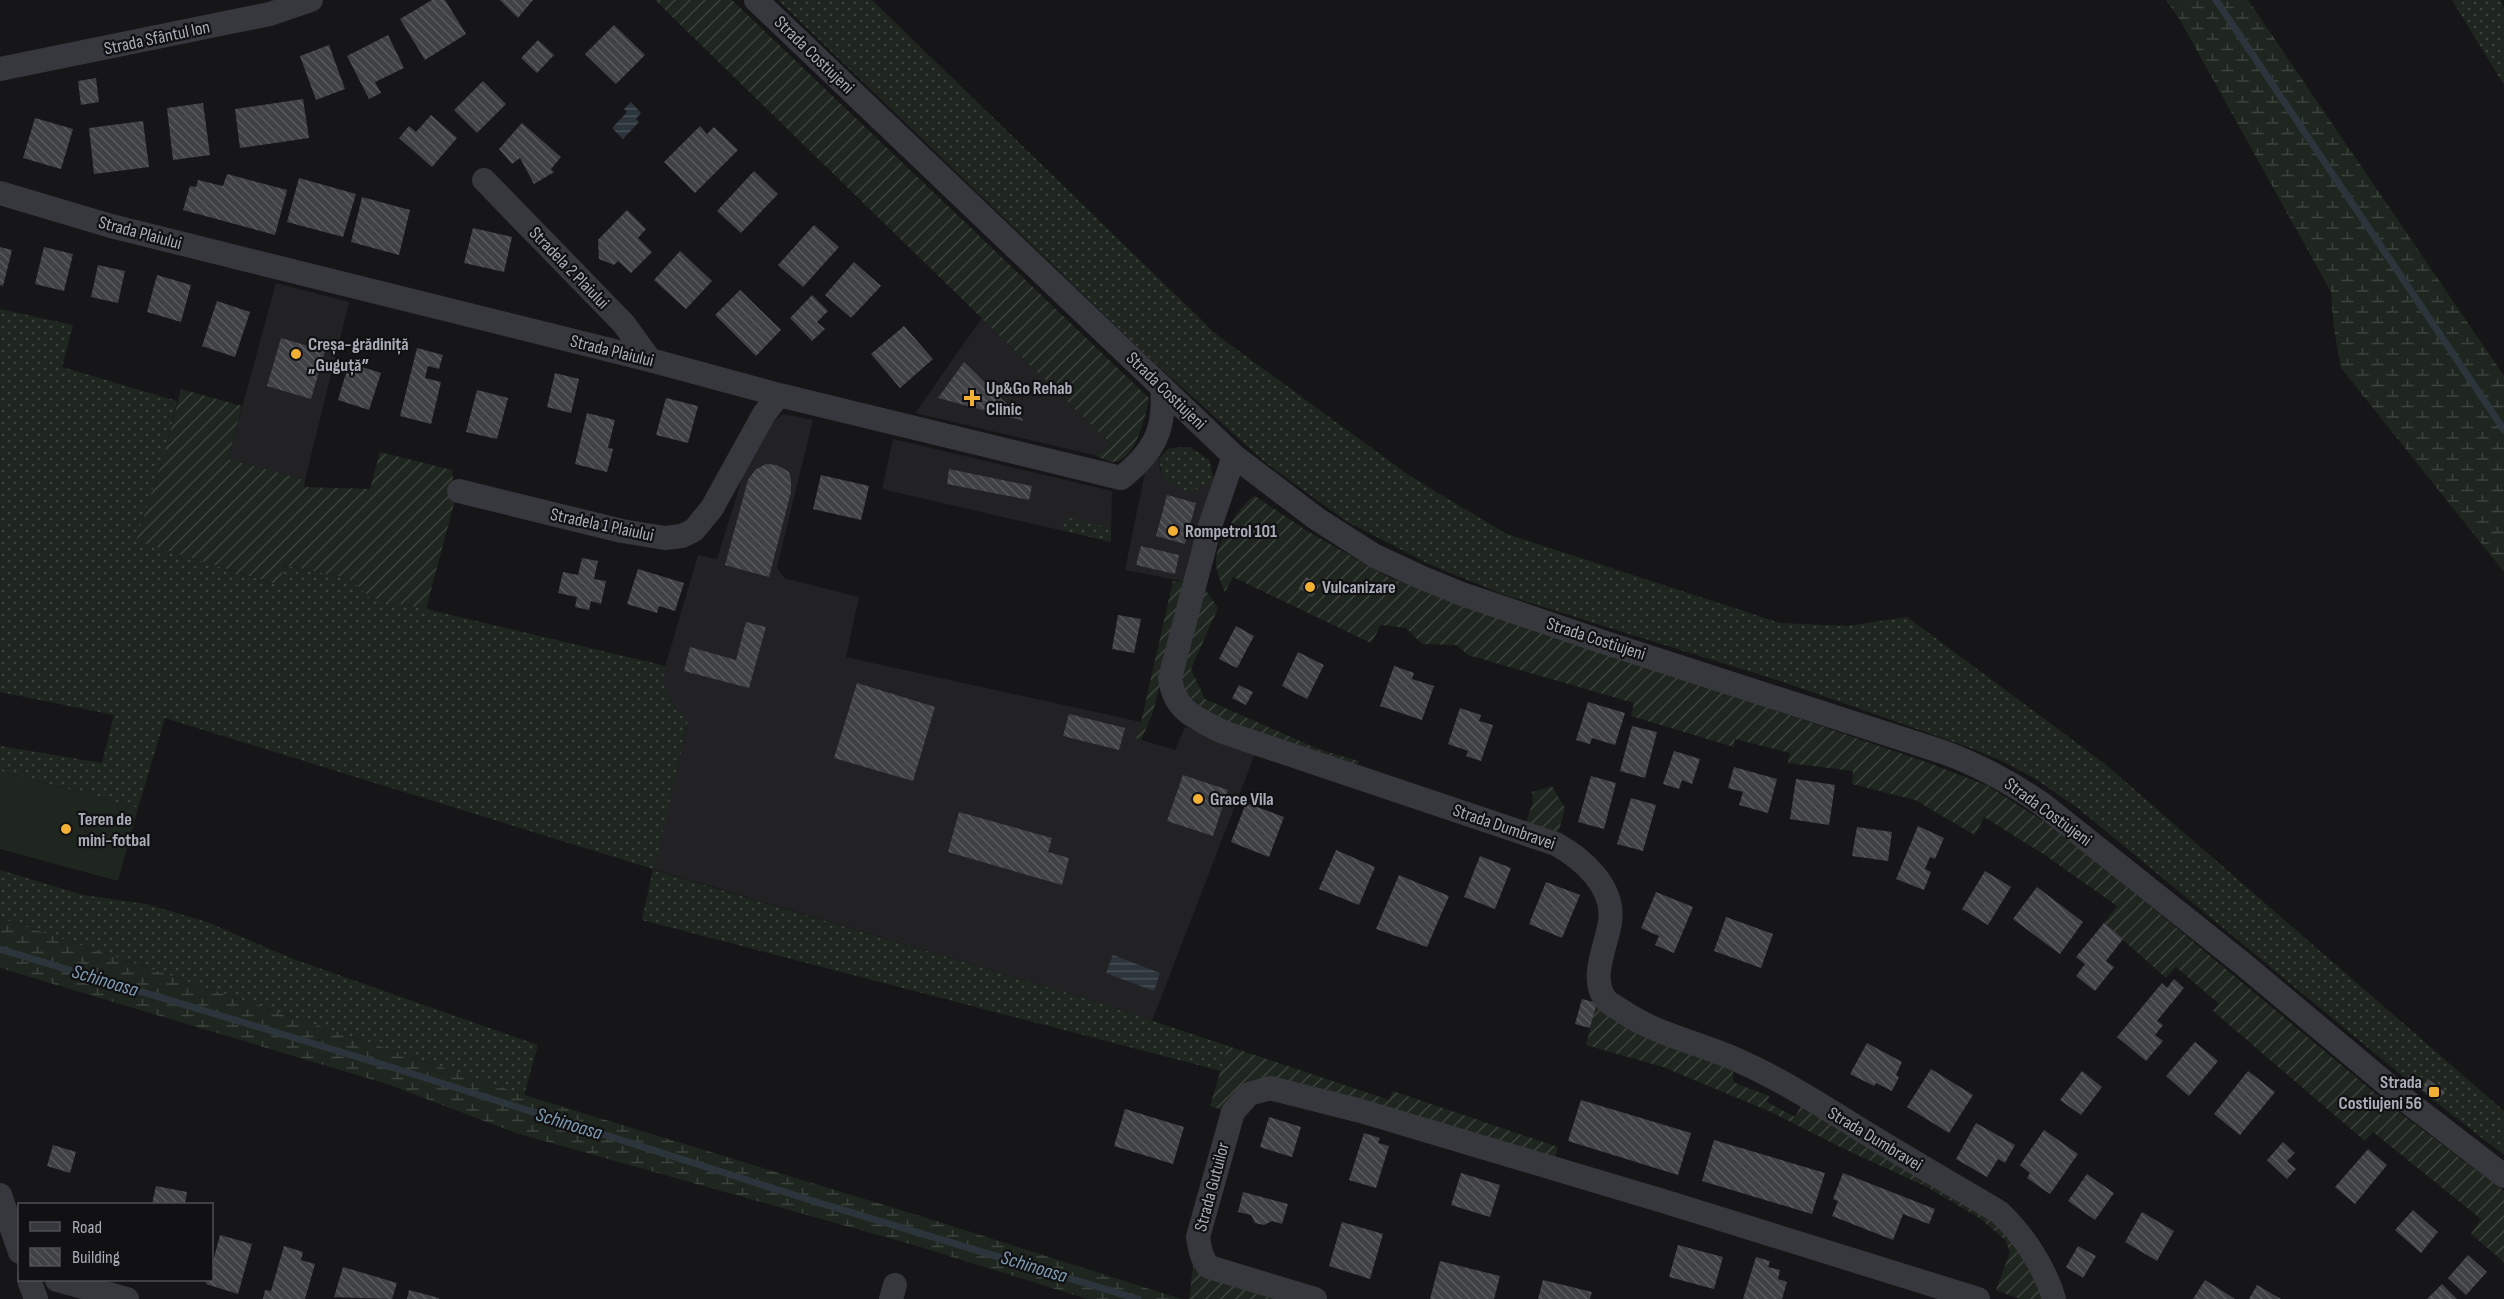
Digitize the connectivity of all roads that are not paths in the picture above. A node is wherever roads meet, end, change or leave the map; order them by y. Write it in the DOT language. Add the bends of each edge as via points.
graph roads {
  1 [pos="311,0"];
  2 [pos="756,0"];
  3 [pos="0,69"];
  4 [pos="484,180"];
  5 [pos="0,193"];
  6 [pos="650,360"];
  7 [pos="1162,387"];
  8 [pos="779,395"];
  9 [pos="1234,456"];
  10 [pos="459,491"];
  11 [pos="2504,1176"];
  12 [pos="0,1195"];
  13 [pos="18,1246"];
  14 [pos="29,1281"];
  15 [pos="61,1281"];
  16 [pos="36,1299"];
  17 [pos="127,1299"];
  18 [pos="1315,1299"];
  19 [pos="1978,1299"];
  20 [pos="2054,1299"];
  1 -- 3 [label="street, Strada Sfântul Ion" via="270,14"];
  2 -- 7 [label="street, Strada Costiujeni"];
  4 -- 6 [label="street, Stradela 2 Plaiului" via="624,324"];
  5 -- 6 [label="street, Strada Plaiului" via="111,226"];
  6 -- 8 [label="street, Strada Plaiului"];
  7 -- 8 [label="street, Strada Plaiului" via="1157,439 1149,454 1121,478"];
  7 -- 9 [label="street, Strada Costiujeni"];
  8 -- 10 [label="street, Stradela 1 Plaiului" via="764,414 712,508 694,530 682,536 665,538 622,531"];
  9 -- 11 [label="street, Strada Costiujeni" via="1317,519 1375,556 1418,576 1606,643 1954,756 2012,783"];
  9 -- 20 [label="street, Strada Dumbravei" via="1210,526 1170,678 1172,693 1180,706 1223,732 1571,852 1591,870 1607,895 1611,920 1600,962 1600,983 1606,1000 1664,1034 1735,1059 1806,1096 1999,1212 2015,1227 2050,1284"];
  12 -- 13 [label="street"];
  14 -- 16 [label="street"];
  15 -- 17 [label="street"];
  18 -- 19 [label="street, Strada Gutuilor" via="1209,1267 1200,1251 1198,1238 1233,1112 1249,1095 1270,1088 1361,1111 1663,1201"];
}
